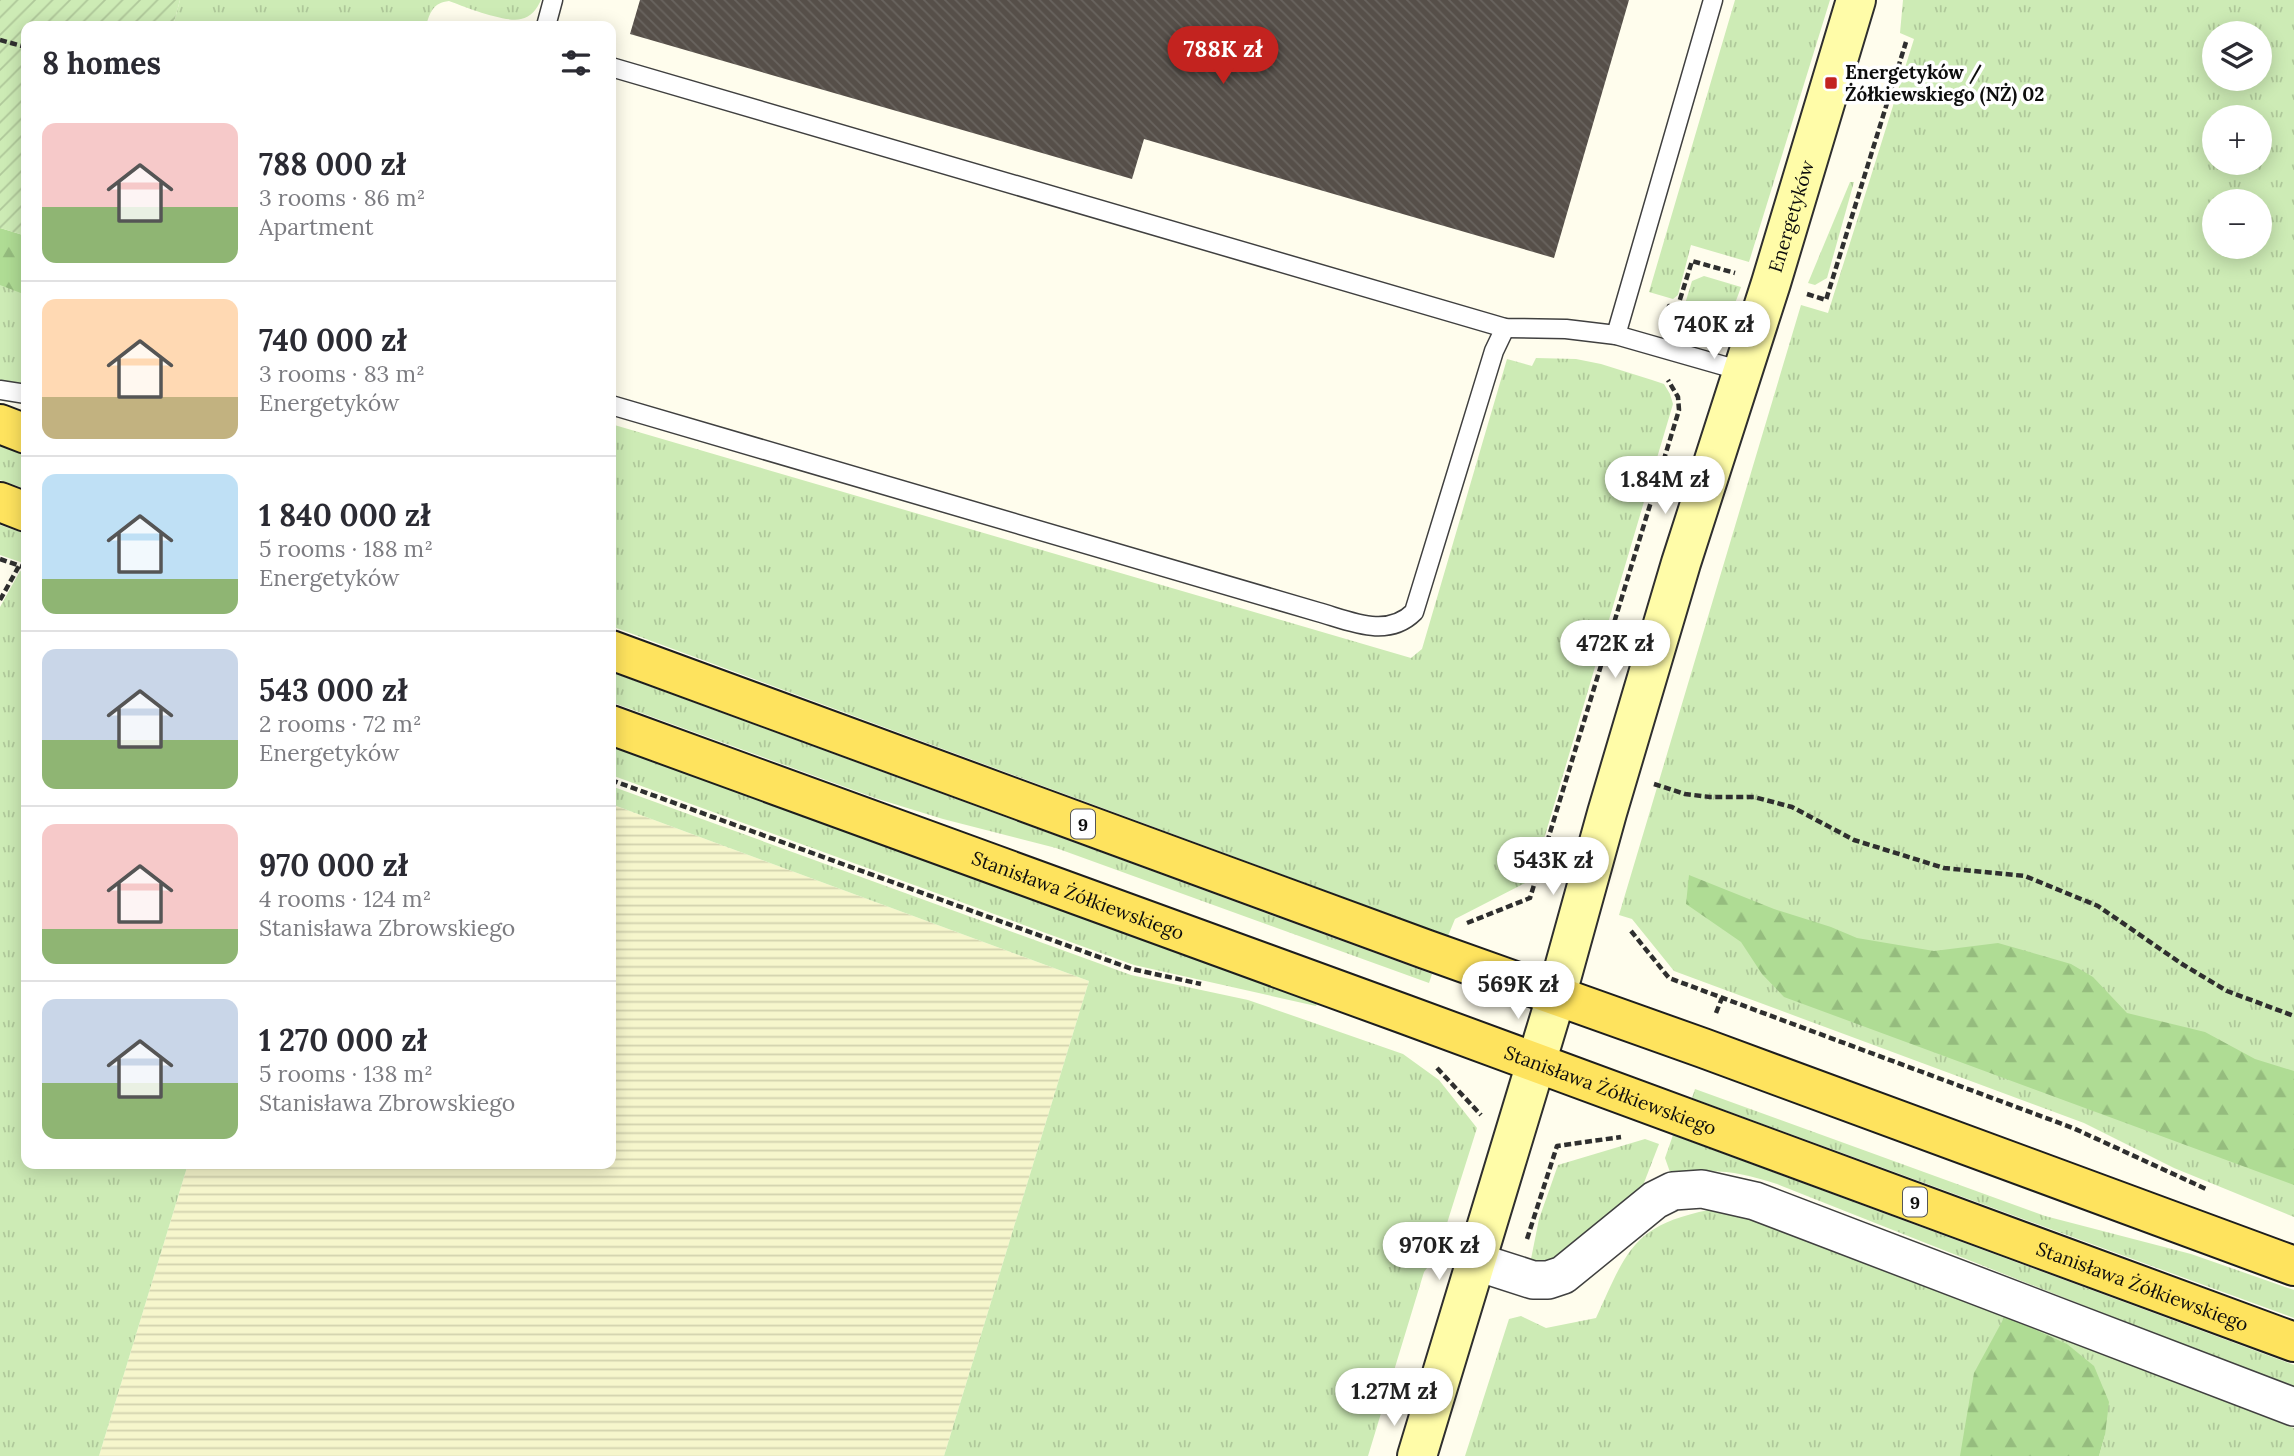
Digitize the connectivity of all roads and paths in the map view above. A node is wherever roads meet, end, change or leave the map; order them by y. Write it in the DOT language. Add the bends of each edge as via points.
graph roads {
  1 [pos="553,0"];
  2 [pos="1713,0"];
  3 [pos="1856,0"];
  4 [pos="547,21"];
  5 [pos="0,40"];
  6 [pos="21,46"];
  7 [pos="616,68"];
  8 [pos="1505,328"];
  9 [pos="1616,335"];
  10 [pos="1742,372"];
  11 [pos="1659,375"];
  12 [pos="0,390"];
  13 [pos="21,393"];
  14 [pos="616,406"];
  15 [pos="0,424"];
  16 [pos="21,431"];
  17 [pos="0,502"];
  18 [pos="21,510"];
  19 [pos="0,559"];
  20 [pos="19,566"];
  21 [pos="0,600"];
  22 [pos="616,652"];
  23 [pos="616,727"];
  24 [pos="1619,772"];
  25 [pos="616,782"];
  26 [pos="1463,925"];
  27 [pos="1631,930"];
  28 [pos="1211,986"];
  29 [pos="1556,996"];
  30 [pos="2294,1016"];
  31 [pos="1429,1059"];
  32 [pos="1536,1063"];
  33 [pos="1486,1120"];
  34 [pos="1633,1135"];
  35 [pos="1557,1146"];
  36 [pos="2216,1193"];
  37 [pos="1477,1262"];
  38 [pos="2294,1266"];
  39 [pos="2294,1342"];
  40 [pos="2294,1407"];
  41 [pos="1417,1456"];
  1 -- 4 [label="lane"];
  2 -- 9 [label="lane"];
  3 -- 10 [label="main road, Energetyków"];
  5 -- 6 [label="path"];
  7 -- 8 [label="lane"];
  8 -- 9 [label="lane"];
  8 -- 14 [label="lane" via="1413,612 1405,621 1383,628"];
  9 -- 10 [label="lane"];
  10 -- 24 [label="main road, Energetyków"];
  11 -- 26 [label="path" via="1673,387 1679,410 1530,898"];
  12 -- 13 [label="lane"];
  15 -- 16 [label="main road"];
  17 -- 18 [label="main road"];
  19 -- 20 [label="path"];
  20 -- 21 [label="path"];
  22 -- 29 [label="main road, 9"];
  23 -- 32 [label="main road, Stanisława Żółkiewskiego / 9"];
  24 -- 29 [label="main road, Energetyków"];
  24 -- 30 [label="path" via="1685,794 1754,797 1792,807 1854,840 1944,868 2025,876 2098,906 2227,991"];
  25 -- 28 [label="path" via="1132,969"];
  27 -- 36 [label="path" via="1669,978 2073,1128"];
  29 -- 32 [label="main road, Energetyków"];
  29 -- 38 [label="main road, 9"];
  31 -- 33 [label="path"];
  32 -- 37 [label="main road, Energetyków"];
  32 -- 39 [label="main road, Stanisława Żółkiewskiego / 9"];
  34 -- 35 [label="path"];
  37 -- 40 [label="street" via="1532,1280 1548,1280 1563,1275 1655,1200 1673,1191 1717,1191 1755,1201"];
  37 -- 41 [label="main road, Energetyków"];
}
